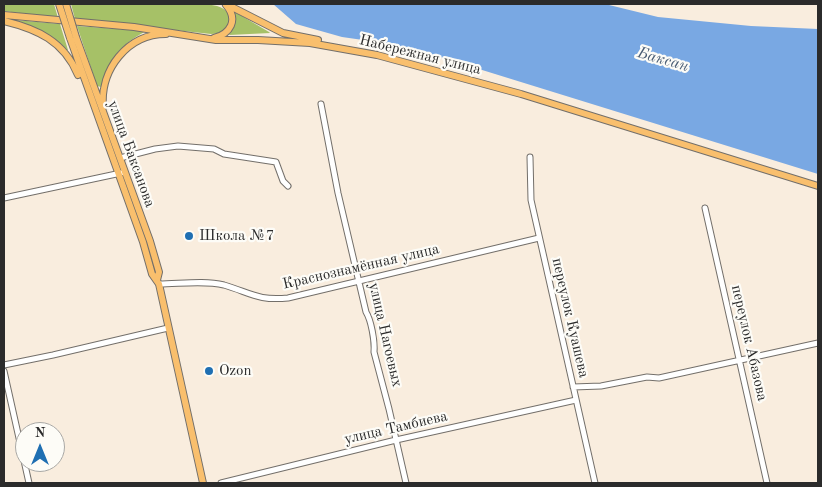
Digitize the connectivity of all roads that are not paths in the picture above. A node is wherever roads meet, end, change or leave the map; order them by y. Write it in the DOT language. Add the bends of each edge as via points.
graph roads {
  1 [pos="59,4"];
  2 [pos="66,4"];
  3 [pos="225,4"];
  4 [pos="4,15"];
  5 [pos="4,21"];
  6 [pos="184,35"];
  7 [pos="73,37"];
  8 [pos="207,38"];
  9 [pos="377,55"];
  10 [pos="89,94"];
  11 [pos="321,104"];
  12 [pos="104,116"];
  13 [pos="530,157"];
  14 [pos="120,158"];
  15 [pos="121,172"];
  16 [pos="288,186"];
  17 [pos="818,186"];
  18 [pos="4,198"];
  19 [pos="705,208"];
  20 [pos="540,238"];
  21 [pos="359,281"];
  22 [pos="158,282"];
  23 [pos="168,328"];
  24 [pos="818,343"];
  25 [pos="740,360"];
  26 [pos="4,365"];
  27 [pos="4,371"];
  28 [pos="573,387"];
  29 [pos="576,400"];
  30 [pos="396,440"];
  31 [pos="29,483"];
  32 [pos="203,483"];
  33 [pos="221,483"];
  34 [pos="406,483"];
  35 [pos="595,483"];
  36 [pos="767,483"];
  1 -- 7 [label="main road, bridge"];
  2 -- 7 [label="main road, bridge"];
  3 -- 8 [label="main road" via="231,11 232,25 222,36"];
  3 -- 9 [label="main road" via="283,33"];
  4 -- 6 [label="main road, Набережная улица"];
  5 -- 10 [label="main road" via="33,29 55,43 70,59"];
  6 -- 8 [label="main road, Набережная улица"];
  6 -- 12 [label="main road" via="148,36 122,53 112,65 104,86"];
  7 -- 10 [label="main road, улица Баксанова"];
  7 -- 12 [label="main road, улица Баксанова"];
  8 -- 9 [label="main road, Набережная улица" via="288,41"];
  9 -- 17 [label="main road, Набережная улица" via="521,94"];
  10 -- 15 [label="main road, улица Баксанова"];
  11 -- 21 [label="street, улица Нагоевых"];
  12 -- 14 [label="main road, улица Баксанова"];
  13 -- 20 [label="street, переулок Куашева" via="531,200"];
  14 -- 15 [label="main road, улица Баксанова"];
  14 -- 16 [label="street" via="178,146 214,149 224,154 276,162"];
  15 -- 18 [label="street"];
  15 -- 22 [label="main road, улица Баксанова" via="152,274"];
  19 -- 25 [label="street, переулок Абазова"];
  20 -- 21 [label="street, Краснознамённая улица"];
  20 -- 28 [label="street, переулок Куашева"];
  21 -- 22 [label="street, Краснознамённая улица" via="273,299 255,297 224,285"];
  21 -- 30 [label="street, улица Нагоевых" via="366,312 371,319 374,352"];
  22 -- 23 [label="main road, улица Баксанова"];
  23 -- 26 [label="street"];
  23 -- 32 [label="main road, улица Баксанова"];
  24 -- 25 [label="street"];
  25 -- 28 [label="street" via="659,378"];
  25 -- 36 [label="street, переулок Абазова"];
  27 -- 31 [label="street"];
  28 -- 29 [label="street, переулок Куашева"];
  29 -- 30 [label="street, улица Тамбиева"];
  29 -- 35 [label="street, переулок Куашева"];
  30 -- 33 [label="street, улица Тамбиева"];
  30 -- 34 [label="street, улица Нагоевых"];
}
